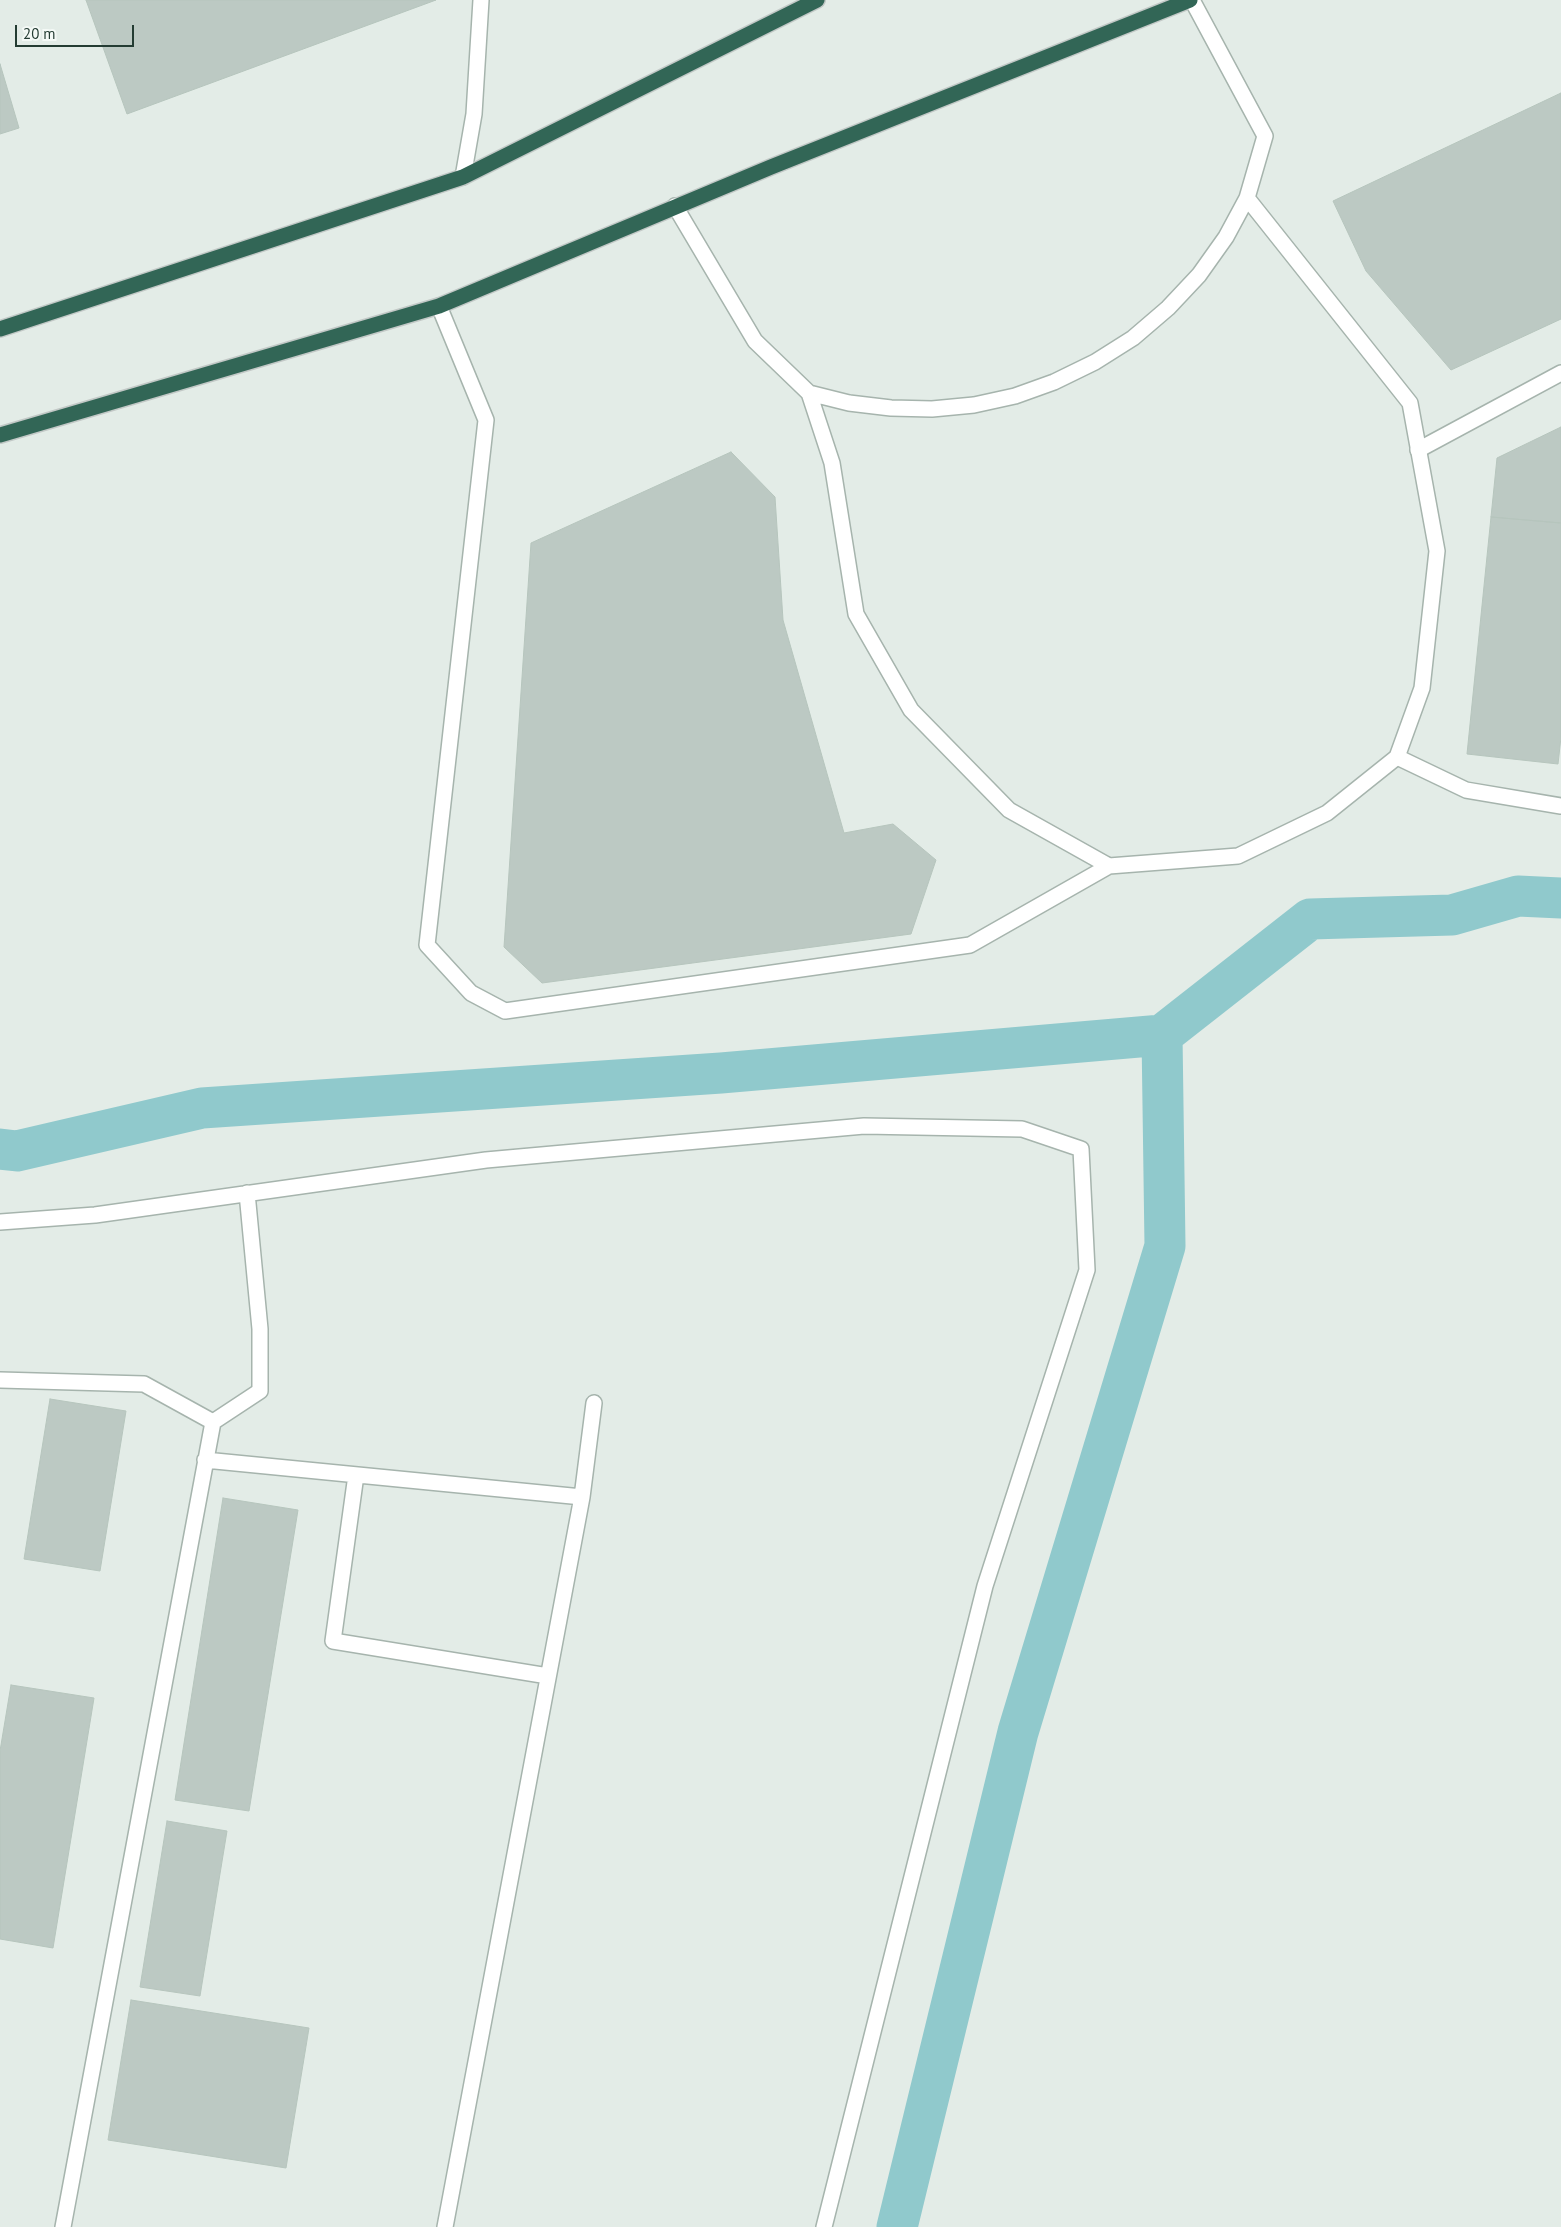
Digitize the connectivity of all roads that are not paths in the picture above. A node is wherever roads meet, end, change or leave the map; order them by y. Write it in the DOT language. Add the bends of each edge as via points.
graph roads {
  1 [pos="481,0"];
  2 [pos="818,0"];
  3 [pos="1191,0"];
  4 [pos="463,177"];
  5 [pos="1247,198"];
  6 [pos="675,206"];
  7 [pos="439,306"];
  8 [pos="0,329"];
  9 [pos="1561,373"];
  10 [pos="809,393"];
  11 [pos="0,435"];
  12 [pos="1418,450"];
  13 [pos="1397,757"];
  14 [pos="1561,806"];
  15 [pos="1109,866"];
  16 [pos="247,1193"];
  17 [pos="0,1222"];
  18 [pos="0,1380"];
  19 [pos="594,1403"];
  20 [pos="213,1422"];
  21 [pos="205,1460"];
  22 [pos="356,1475"];
  23 [pos="582,1497"];
  24 [pos="548,1676"];
  25 [pos="63,2227"];
  26 [pos="445,2227"];
  27 [pos="824,2227"];
  1 -- 4 [label="street" via="474,114"];
  2 -- 4 [label="highway"];
  3 -- 5 [label="street" via="1265,136"];
  3 -- 6 [label="highway"];
  4 -- 8 [label="highway"];
  5 -- 10 [label="street" via="1226,237 1199,275 1168,308 1134,338 1054,382 1015,396 932,409 849,403"];
  5 -- 12 [label="street" via="1410,403"];
  6 -- 7 [label="highway"];
  6 -- 10 [label="street" via="755,341"];
  7 -- 11 [label="highway"];
  7 -- 15 [label="street" via="486,420 427,944 472,993 506,1011 970,945"];
  9 -- 12 [label="street"];
  10 -- 15 [label="street" via="832,463 856,614 911,710 1009,810"];
  12 -- 13 [label="street" via="1437,550 1422,688"];
  13 -- 14 [label="street" via="1466,790"];
  13 -- 15 [label="street" via="1327,813 1238,856"];
  16 -- 17 [label="street" via="94,1215"];
  16 -- 20 [label="street" via="260,1329 260,1391"];
  16 -- 27 [label="street" via="486,1160 864,1126 1022,1129 1081,1149 1087,1270 985,1586"];
  18 -- 20 [label="street" via="144,1384"];
  19 -- 23 [label="street"];
  20 -- 21 [label="street"];
  21 -- 22 [label="street"];
  21 -- 25 [label="street"];
  22 -- 23 [label="street"];
  22 -- 24 [label="street" via="333,1641"];
  23 -- 24 [label="street"];
  24 -- 26 [label="street"];
}
